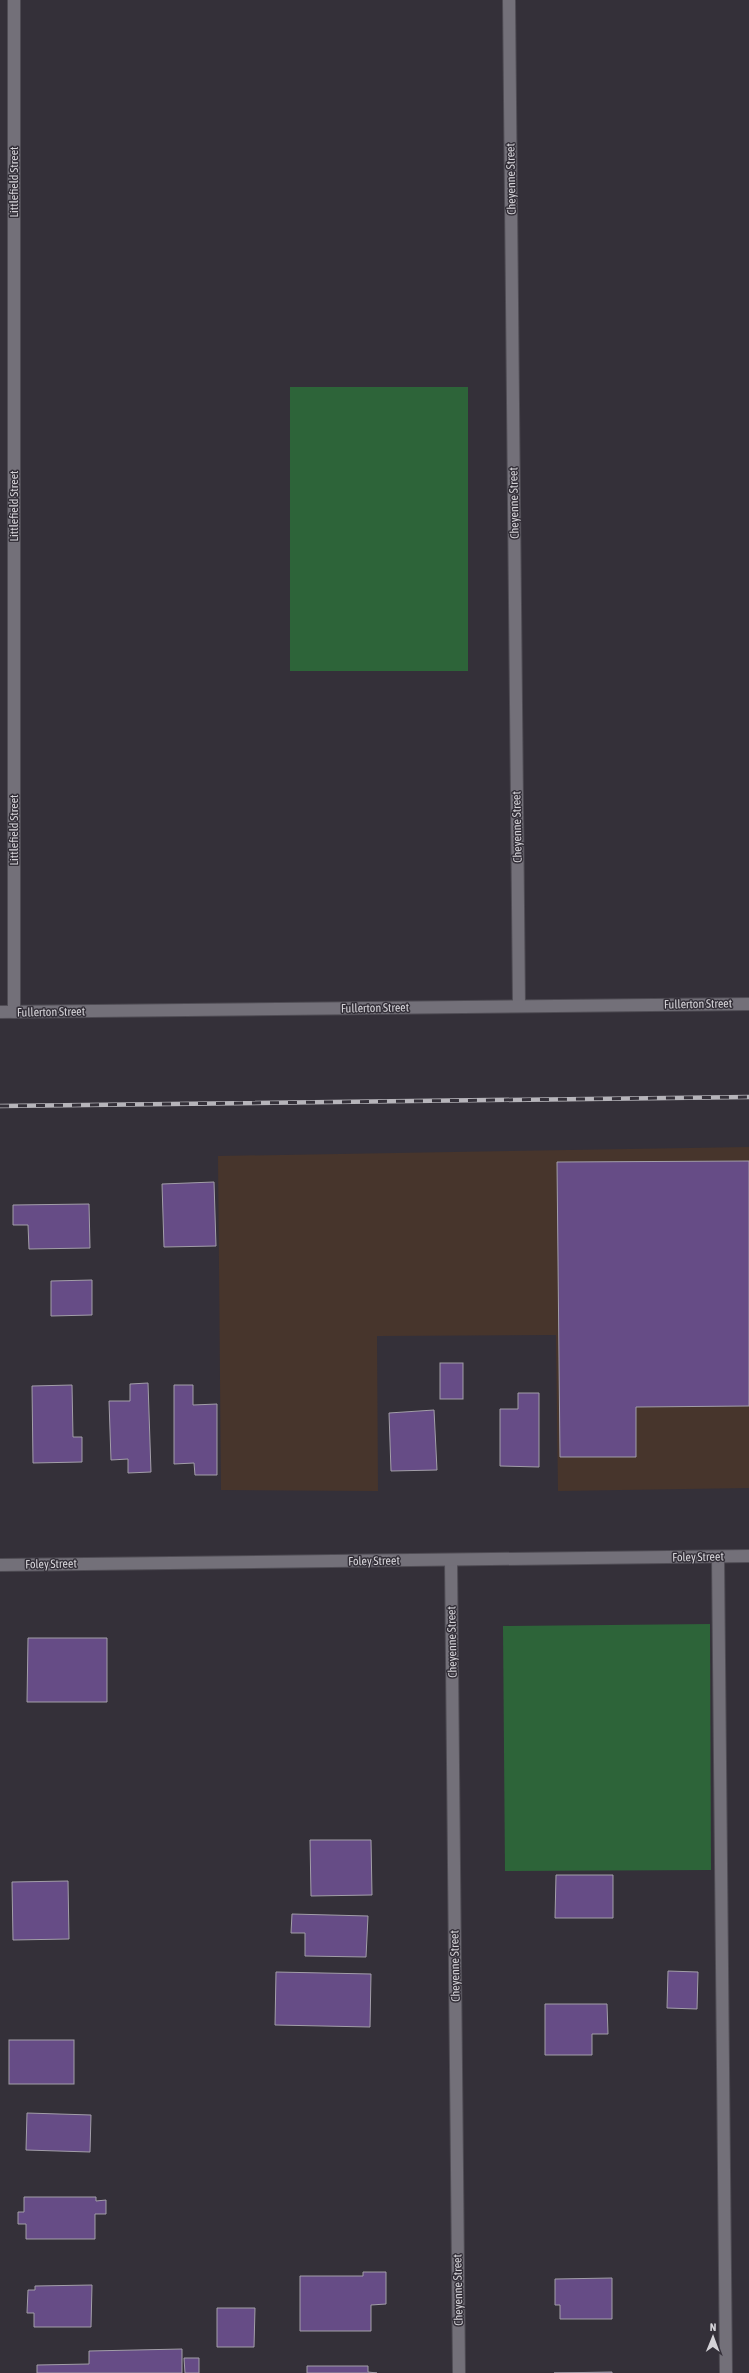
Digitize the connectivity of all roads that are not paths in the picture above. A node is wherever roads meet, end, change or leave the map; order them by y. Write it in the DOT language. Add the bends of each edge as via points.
graph roads {
  1 [pos="14,0"];
  2 [pos="509,0"];
  3 [pos="749,1004"];
  4 [pos="518,1006"];
  5 [pos="0,1012"];
  6 [pos="14,1012"];
  7 [pos="749,1556"];
  8 [pos="718,1557"];
  9 [pos="451,1560"];
  10 [pos="0,1565"];
  11 [pos="459,2373"];
  12 [pos="726,2373"];
  1 -- 6 [label="street, Littlefield Street"];
  2 -- 4 [label="street, Cheyenne Street"];
  3 -- 4 [label="street, Fullerton Street"];
  4 -- 6 [label="street, Fullerton Street"];
  5 -- 6 [label="street, Fullerton Street"];
  7 -- 8 [label="street, Foley Street"];
  8 -- 9 [label="street, Foley Street"];
  8 -- 12 [label="street"];
  9 -- 10 [label="street, Foley Street"];
  9 -- 11 [label="street, Cheyenne Street"];
}
